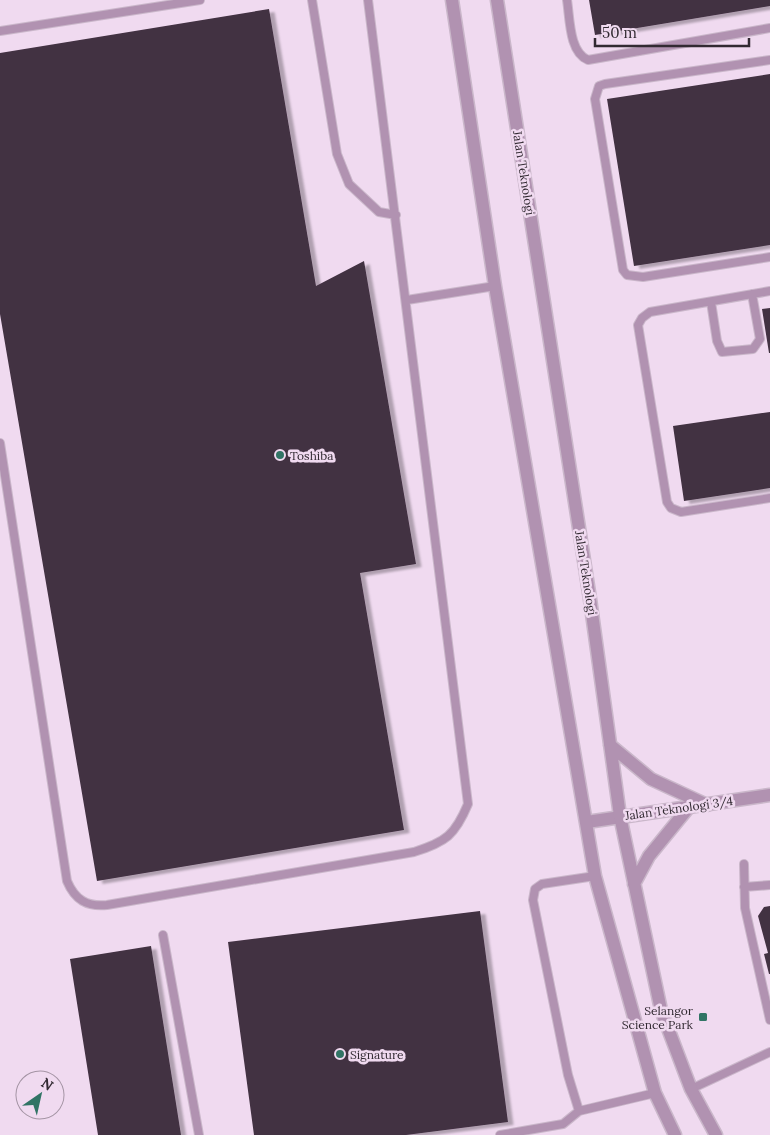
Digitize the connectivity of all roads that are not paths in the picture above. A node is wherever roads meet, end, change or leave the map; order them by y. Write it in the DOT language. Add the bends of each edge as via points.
graph roads {
  1 [pos="200,0"];
  2 [pos="312,0"];
  3 [pos="368,0"];
  4 [pos="452,0"];
  5 [pos="497,0"];
  6 [pos="567,0"];
  7 [pos="770,28"];
  8 [pos="0,31"];
  9 [pos="770,60"];
  10 [pos="396,215"];
  11 [pos="770,257"];
  12 [pos="495,286"];
  13 [pos="770,291"];
  14 [pos="752,294"];
  15 [pos="407,300"];
  16 [pos="711,302"];
  17 [pos="0,443"];
  18 [pos="770,498"];
  19 [pos="610,745"];
  20 [pos="770,795"];
  21 [pos="707,805"];
  22 [pos="689,807"];
  23 [pos="620,816"];
  24 [pos="587,822"];
  25 [pos="744,864"];
  26 [pos="595,876"];
  27 [pos="634,884"];
  28 [pos="770,885"];
  29 [pos="744,887"];
  30 [pos="163,935"];
  31 [pos="770,1020"];
  32 [pos="770,1052"];
  33 [pos="691,1089"];
  34 [pos="655,1093"];
  35 [pos="579,1111"];
  36 [pos="199,1135"];
  37 [pos="500,1135"];
  38 [pos="675,1135"];
  39 [pos="716,1135"];
  1 -- 8 [label="lane"];
  2 -- 10 [label="lane" via="338,154 349,184 379,212"];
  3 -- 10 [label="lane"];
  4 -- 12 [label="street"];
  5 -- 19 [label="street, Jalan Teknologi"];
  6 -- 7 [label="lane" via="576,50 588,60"];
  9 -- 11 [label="lane" via="605,84 599,86 595,98 623,270 627,275 642,278"];
  10 -- 15 [label="lane"];
  12 -- 15 [label="lane"];
  12 -- 24 [label="street"];
  13 -- 14 [label="lane"];
  14 -- 16 [label="lane"];
  14 -- 16 [label="lane" via="760,339 753,349 722,352 717,341"];
  15 -- 17 [label="lane" via="468,804 460,822 438,844 414,852 107,905 92,906 72,893 67,882"];
  16 -- 18 [label="lane" via="650,312 638,325 667,502 680,512"];
  19 -- 21 [label="street" via="651,779"];
  19 -- 23 [label="street, Jalan Teknologi"];
  20 -- 21 [label="street, Jalan Teknologi 3/4"];
  21 -- 22 [label="street, Jalan Teknologi 3/4"];
  22 -- 23 [label="street, Jalan Teknologi 3/4"];
  22 -- 27 [label="street" via="649,856"];
  23 -- 24 [label="street, Jalan Teknologi 3/4"];
  23 -- 27 [label="street, Jalan Teknologi"];
  24 -- 26 [label="street"];
  25 -- 29 [label="lane"];
  26 -- 34 [label="street"];
  26 -- 35 [label="lane" via="542,884 535,890 533,900 568,1075"];
  27 -- 33 [label="street, Jalan Teknologi" via="661,1010"];
  28 -- 29 [label="lane"];
  29 -- 31 [label="lane" via="745,908"];
  30 -- 36 [label="lane"];
  32 -- 33 [label="lane"];
  33 -- 39 [label="street, Jalan Teknologi"];
  34 -- 35 [label="lane"];
  34 -- 38 [label="street"];
  35 -- 37 [label="lane" via="563,1124"];
}
